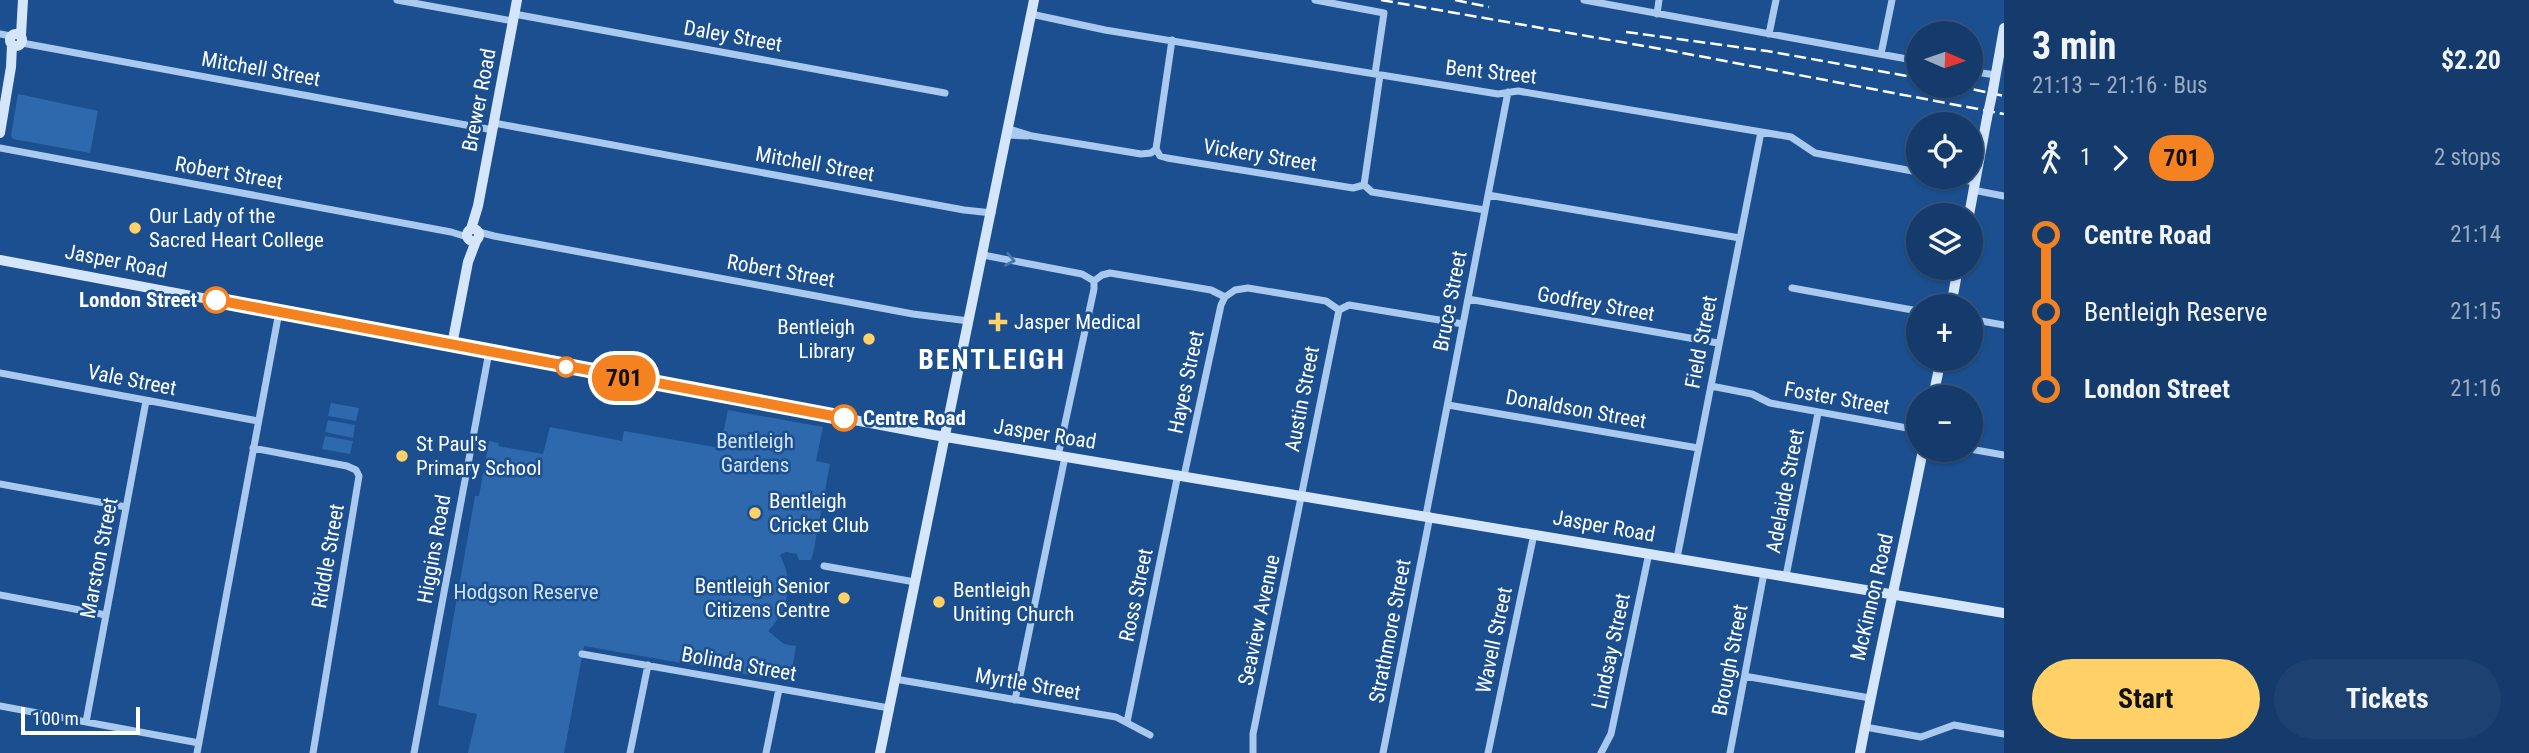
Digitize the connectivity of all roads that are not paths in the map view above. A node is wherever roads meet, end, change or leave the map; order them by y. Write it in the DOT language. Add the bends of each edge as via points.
graph roads {
  1 [pos="23,0"];
  2 [pos="397,0"];
  3 [pos="517,0"];
  4 [pos="1034,0"];
  5 [pos="1315,0"];
  6 [pos="1573,0"];
  7 [pos="1585,0"];
  8 [pos="1659,0"];
  9 [pos="1776,0"];
  10 [pos="1892,0"];
  11 [pos="1657,13"];
  12 [pos="1031,17"];
  13 [pos="513,18"];
  14 [pos="2004,32"];
  15 [pos="1769,34"];
  16 [pos="14,39"];
  17 [pos="1172,40"];
  18 [pos="1881,54"];
  19 [pos="1906,59"];
  20 [pos="1983,73"];
  21 [pos="1378,75"];
  22 [pos="1995,75"];
  23 [pos="1508,92"];
  24 [pos="945,93"];
  25 [pos="493,127"];
  26 [pos="1008,132"];
  27 [pos="1760,132"];
  28 [pos="0,133"];
  29 [pos="1983,139"];
  30 [pos="0,148"];
  31 [pos="1156,149"];
  32 [pos="1906,170"];
  33 [pos="1364,186"];
  34 [pos="1983,189"];
  35 [pos="1488,195"];
  36 [pos="2004,195"];
  37 [pos="1485,210"];
  38 [pos="992,215"];
  39 [pos="473,234"];
  40 [pos="1740,238"];
  41 [pos="984,255"];
  42 [pos="0,260"];
  43 [pos="1094,281"];
  44 [pos="1792,288"];
  45 [pos="1225,298"];
  46 [pos="1468,299"];
  47 [pos="1906,309"];
  48 [pos="1339,310"];
  49 [pos="279,312"];
  50 [pos="1983,321"];
  51 [pos="969,324"];
  52 [pos="1463,324"];
  53 [pos="2004,324"];
  54 [pos="1718,342"];
  55 [pos="452,345"];
  56 [pos="489,352"];
  57 [pos="0,373"];
  58 [pos="1711,386"];
  59 [pos="146,401"];
  60 [pos="1448,405"];
  61 [pos="1818,413"];
  62 [pos="258,421"];
  63 [pos="1906,428"];
  64 [pos="946,437"];
  65 [pos="253,448"];
  66 [pos="1698,448"];
  67 [pos="1983,451"];
  68 [pos="2004,454"];
  69 [pos="1061,457"];
  70 [pos="1921,462"];
  71 [pos="1181,475"];
  72 [pos="0,484"];
  73 [pos="1302,495"];
  74 [pos="126,507"];
  75 [pos="1428,516"];
  76 [pos="1534,534"];
  77 [pos="1649,553"];
  78 [pos="1677,558"];
  79 [pos="824,566"];
  80 [pos="1764,573"];
  81 [pos="1786,576"];
  82 [pos="915,582"];
  83 [pos="0,595"];
  84 [pos="1893,595"];
  85 [pos="2004,613"];
  86 [pos="106,615"];
  87 [pos="582,654"];
  88 [pos="648,665"];
  89 [pos="1744,676"];
  90 [pos="895,679"];
  91 [pos="779,689"];
  92 [pos="1870,698"];
  93 [pos="1014,700"];
  94 [pos="0,706"];
  95 [pos="889,708"];
  96 [pos="86,722"];
  97 [pos="1128,722"];
  98 [pos="1865,727"];
  99 [pos="2004,734"];
  100 [pos="1150,735"];
  101 [pos="199,743"];
  102 [pos="197,753"];
  103 [pos="313,753"];
  104 [pos="414,753"];
  105 [pos="630,753"];
  106 [pos="766,753"];
  107 [pos="880,753"];
  108 [pos="1252,753"];
  109 [pos="1383,753"];
  110 [pos="1488,753"];
  111 [pos="1601,753"];
  112 [pos="1730,753"];
  113 [pos="1860,753"];
  1 -- 16 [label="main road"];
  2 -- 13 [label="street, Daley Street"];
  3 -- 13 [label="main road, Brewer Road"];
  4 -- 12 [label="main road"];
  5 -- 21 [label="street" via="1384,12"];
  6 -- 7 [label="street"];
  7 -- 11 [label="street"];
  8 -- 11 [label="street"];
  9 -- 15 [label="street"];
  10 -- 18 [label="street"];
  11 -- 15 [label="street"];
  12 -- 17 [label="street, Bent Street"];
  12 -- 26 [label="main road"];
  13 -- 24 [label="street, Daley Street"];
  13 -- 25 [label="main road, Brewer Road"];
  14 -- 22 [label="main road"];
  15 -- 18 [label="street"];
  16 -- 25 [label="street, Mitchell Street"];
  16 -- 28 [label="main road"];
  17 -- 21 [label="street, Bent Street"];
  17 -- 31 [label="street"];
  18 -- 19 [label="street"];
  20 -- 22 [label="street"];
  21 -- 23 [label="street, Bent Street"];
  21 -- 33 [label="street"];
  22 -- 29 [label="main road, bridge"];
  23 -- 27 [label="street, Bent Street"];
  23 -- 35 [label="street, Bruce Street"];
  25 -- 38 [label="street, Mitchell Street"];
  25 -- 39 [label="main road, Brewer Road"];
  26 -- 31 [label="street, Vickery Street" via="1145,154"];
  26 -- 38 [label="main road"];
  27 -- 32 [label="street, Bent Street" via="1794,138 1815,153"];
  27 -- 40 [label="street, Field Street"];
  30 -- 39 [label="street, Robert Street"];
  31 -- 33 [label="street, Vickery Street" via="1167,158 1353,188"];
  33 -- 37 [label="street, Vickery Street" via="1371,192"];
  34 -- 36 [label="street"];
  35 -- 37 [label="street, Bruce Street"];
  35 -- 40 [label="street"];
  37 -- 46 [label="street, Bruce Street"];
  38 -- 41 [label="main road"];
  39 -- 51 [label="street, Robert Street"];
  39 -- 55 [label="main road, Brewer Road"];
  40 -- 54 [label="street, Field Street"];
  41 -- 43 [label="street, one-way" via="1082,274"];
  41 -- 51 [label="main road"];
  42 -- 49 [label="main road, Jasper Road"];
  43 -- 45 [label="street" via="1110,273 1211,290"];
  43 -- 69 [label="street"];
  44 -- 47 [label="street"];
  45 -- 48 [label="street" via="1248,288 1326,302"];
  45 -- 71 [label="street, Hayes Street"];
  46 -- 52 [label="street, Bruce Street"];
  46 -- 54 [label="street, Godfrey Street"];
  48 -- 52 [label="street" via="1346,305"];
  48 -- 73 [label="street, Austin Street"];
  49 -- 55 [label="main road, Jasper Road"];
  49 -- 62 [label="street"];
  50 -- 53 [label="street"];
  51 -- 64 [label="main road"];
  52 -- 60 [label="street, Bruce Street"];
  54 -- 58 [label="street, Field Street"];
  55 -- 56 [label="main road, Jasper Road"];
  56 -- 64 [label="main road, Jasper Road"];
  56 -- 104 [label="street, Higgins Road"];
  57 -- 59 [label="street, Vale Street"];
  58 -- 61 [label="street, Foster Street"];
  58 -- 66 [label="street, Field Street"];
  59 -- 62 [label="street, Vale Street"];
  59 -- 74 [label="street, Marston Street"];
  60 -- 66 [label="street, Donaldson Street"];
  60 -- 75 [label="street, Bruce Street"];
  61 -- 63 [label="street, Foster Street"];
  61 -- 81 [label="street, Adelaide Street"];
  62 -- 65 [label="street"];
  64 -- 69 [label="main road, Jasper Road"];
  64 -- 82 [label="main road"];
  65 -- 101 [label="street"];
  65 -- 103 [label="street, Riddle Street" via="347,466 359,476"];
  66 -- 78 [label="street, Field Street"];
  67 -- 68 [label="street"];
  69 -- 71 [label="main road, Jasper Road"];
  69 -- 93 [label="street"];
  70 -- 84 [label="main road, McKinnon Road"];
  71 -- 73 [label="main road, Jasper Road"];
  71 -- 97 [label="street, Ross Street"];
  72 -- 74 [label="street"];
  73 -- 75 [label="main road, Jasper Road"];
  73 -- 108 [label="street, Seaview Avenue"];
  74 -- 86 [label="street, Marston Street"];
  75 -- 76 [label="main road, Jasper Road"];
  75 -- 109 [label="street, Strathmore Street"];
  76 -- 77 [label="main road, Jasper Road"];
  76 -- 110 [label="street, Wavell Street"];
  77 -- 78 [label="main road, Jasper Road"];
  77 -- 111 [label="street, Lindsay Street" via="1611,734"];
  78 -- 80 [label="main road, Jasper Road"];
  79 -- 82 [label="street"];
  80 -- 81 [label="main road, Jasper Road"];
  80 -- 89 [label="street, Brough Street"];
  81 -- 84 [label="main road, Jasper Road"];
  82 -- 90 [label="main road"];
  83 -- 86 [label="street"];
  84 -- 85 [label="main road, Jasper Road"];
  84 -- 92 [label="main road, McKinnon Road"];
  86 -- 96 [label="street, Marston Street"];
  87 -- 88 [label="street, Bolinda Street"];
  88 -- 91 [label="street, Bolinda Street"];
  88 -- 105 [label="street"];
  89 -- 92 [label="street"];
  89 -- 112 [label="street, Brough Street"];
  90 -- 93 [label="street, Myrtle Street"];
  90 -- 95 [label="main road"];
  91 -- 95 [label="street, Bolinda Street"];
  91 -- 106 [label="street"];
  92 -- 98 [label="main road, McKinnon Road"];
  93 -- 97 [label="street, Myrtle Street"];
  94 -- 96 [label="street"];
  95 -- 107 [label="main road"];
  96 -- 101 [label="street"];
  97 -- 100 [label="street, Myrtle Street"];
  98 -- 99 [label="street" via="1921,737 1954,725"];
  98 -- 113 [label="main road, McKinnon Road"];
  101 -- 102 [label="street"];
}
